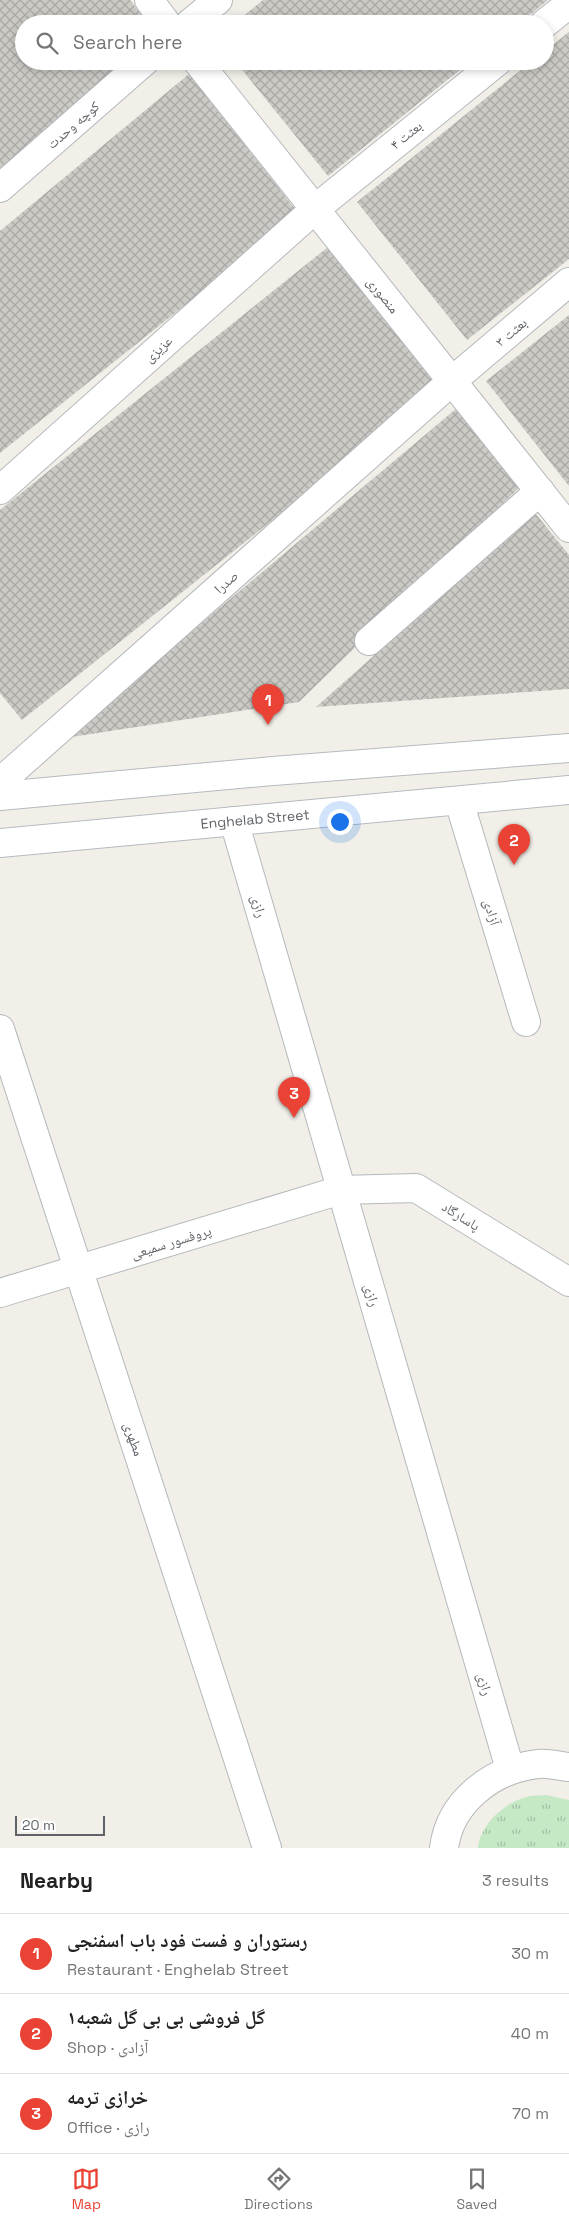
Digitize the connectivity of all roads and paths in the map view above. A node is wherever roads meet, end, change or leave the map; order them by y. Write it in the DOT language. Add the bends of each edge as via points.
graph roads {
  1 [pos="148,0"];
  2 [pos="218,0"];
  3 [pos="569,4"];
  4 [pos="160,15"];
  5 [pos="200,15"];
  6 [pos="554,16"];
  7 [pos="135,70"];
  8 [pos="204,70"];
  9 [pos="487,70"];
  10 [pos="0,188"];
  11 [pos="315,209"];
  12 [pos="569,282"];
  13 [pos="452,381"];
  14 [pos="0,490"];
  15 [pos="540,491"];
  16 [pos="569,528"];
  17 [pos="369,641"];
  18 [pos="569,748"];
  19 [pos="0,782"];
  20 [pos="569,790"];
  21 [pos="0,796"];
  22 [pos="459,801"];
  23 [pos="234,821"];
  24 [pos="0,843"];
  25 [pos="526,1022"];
  26 [pos="0,1029"];
  27 [pos="342,1190"];
  28 [pos="78,1269"];
  29 [pos="569,1282"];
  30 [pos="0,1293"];
  31 [pos="569,1767"];
  32 [pos="510,1769"];
  33 [pos="267,1848"];
  34 [pos="444,1848"];
  1 -- 4 [label="street"];
  2 -- 5 [label="street"];
  3 -- 6 [label="street"];
  7 -- 10 [label="street, کوچه وحدت"];
  8 -- 11 [label="street, منصوری"];
  9 -- 11 [label="street, بعثت ۴"];
  11 -- 13 [label="street, منصوری"];
  11 -- 14 [label="street, عزیزی"];
  12 -- 13 [label="street, بعثت ۳"];
  13 -- 15 [label="street, منصوری"];
  13 -- 19 [label="street, صدرا"];
  15 -- 16 [label="street, منصوری"];
  15 -- 17 [label="street"];
  18 -- 21 [label="street"];
  20 -- 22 [label="street, Enghelab Street"];
  22 -- 23 [label="street, Enghelab Street"];
  22 -- 25 [label="street, آزادی"];
  23 -- 24 [label="street, Enghelab Street"];
  23 -- 27 [label="street, رازی"];
  26 -- 28 [label="street, مطهری"];
  27 -- 28 [label="street, پروفسور سمیعی"];
  27 -- 29 [label="street, پاسارگاد" via="416,1188"];
  27 -- 32 [label="street, رازی"];
  28 -- 30 [label="street, پروفسور سمیعی"];
  28 -- 33 [label="street, مطهری"];
  31 -- 32 [label="street" via="540,1764"];
  32 -- 34 [label="street" via="482,1784 459,1808"];
}
